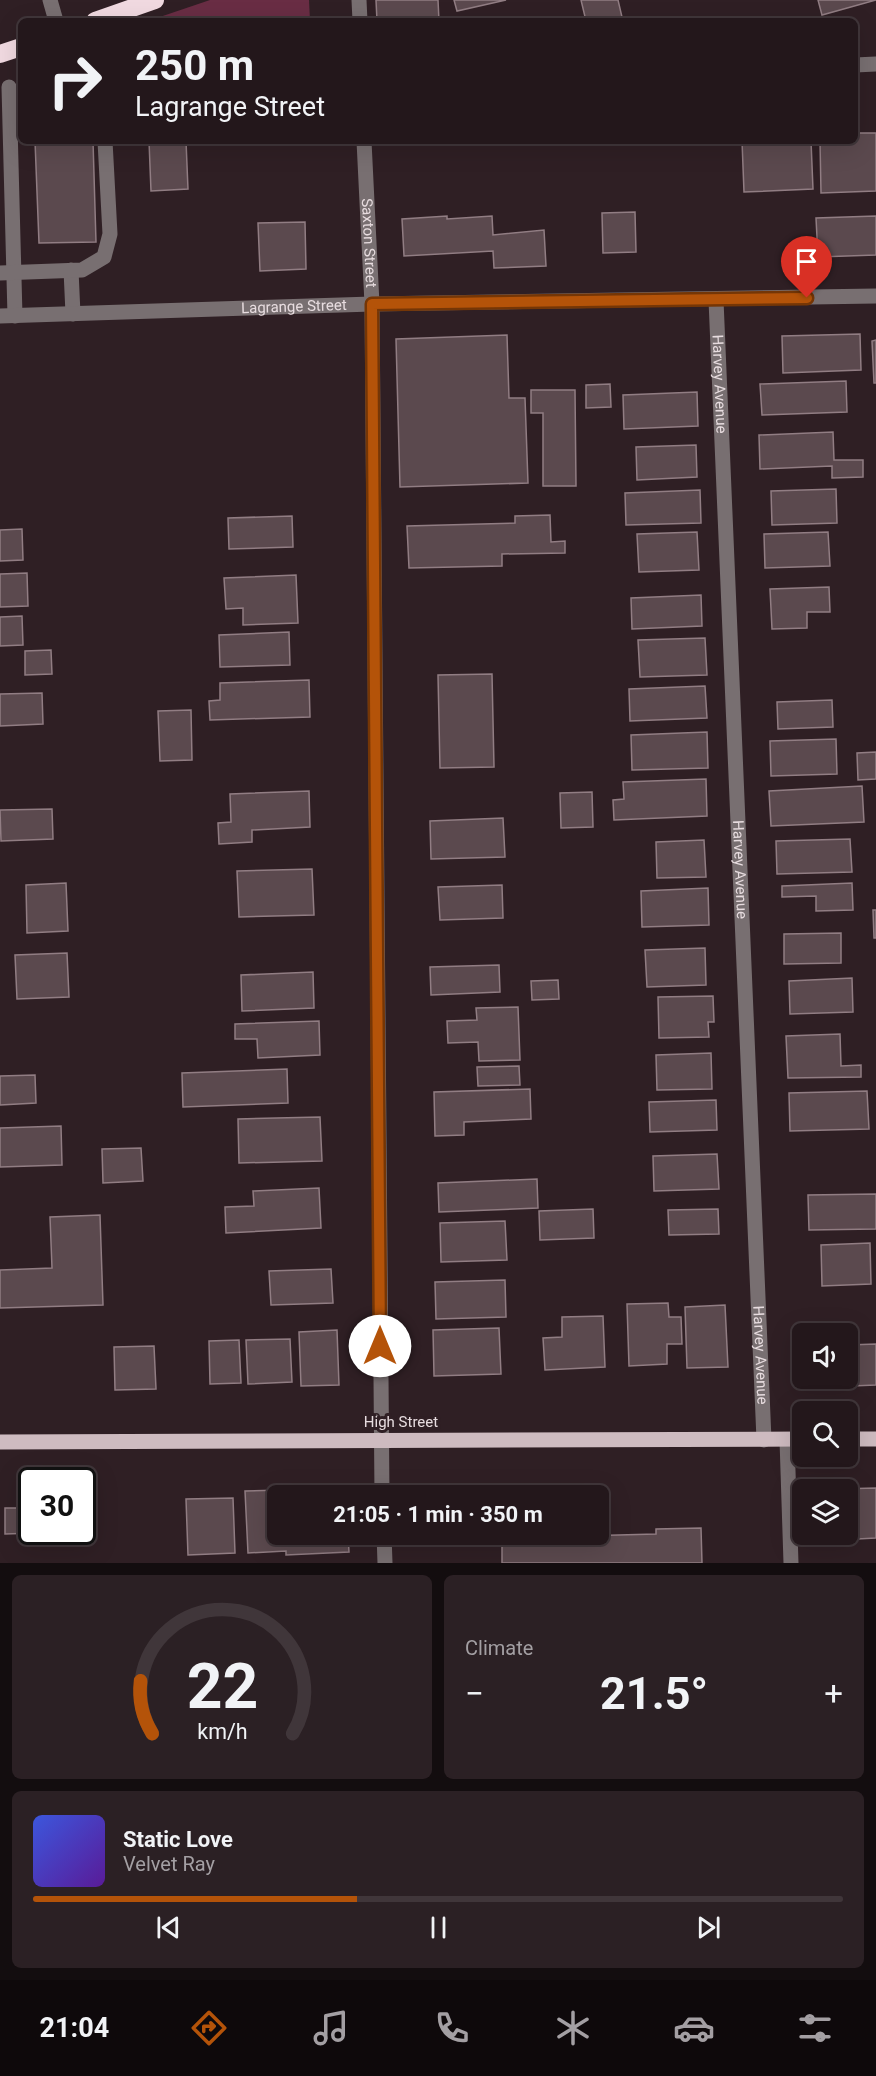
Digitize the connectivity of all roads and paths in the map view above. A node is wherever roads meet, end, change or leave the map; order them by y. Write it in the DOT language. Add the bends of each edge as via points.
graph roads {
  1 [pos="51,0"];
  2 [pos="155,0"];
  3 [pos="359,0"];
  4 [pos="55,18"];
  5 [pos="104,18"];
  6 [pos="360,18"];
  7 [pos="18,48"];
  8 [pos="0,54"];
  9 [pos="876,64"];
  10 [pos="858,65"];
  11 [pos="10,87"];
  12 [pos="10,127"];
  13 [pos="105,144"];
  14 [pos="364,144"];
  15 [pos="5,156"];
  16 [pos="6,191"];
  17 [pos="71,270"];
  18 [pos="7,272"];
  19 [pos="876,296"];
  20 [pos="716,300"];
  21 [pos="372,304"];
  22 [pos="73,314"];
  23 [pos="8,316"];
  24 [pos="858,1439"];
  25 [pos="876,1439"];
  26 [pos="380,1440"];
  27 [pos="764,1440"];
  28 [pos="787,1440"];
  29 [pos="792,1440"];
  30 [pos="0,1442"];
  31 [pos="382,1485"];
  32 [pos="384,1545"];
  33 [pos="385,1563"];
  34 [pos="791,1563"];
  1 -- 4 [label="street"];
  2 -- 5 [label="highway"];
  3 -- 6 [label="street"];
  7 -- 8 [label="highway"];
  9 -- 10 [label="street"];
  11 -- 12 [label="street"];
  12 -- 15 [label="street"];
  13 -- 17 [label="street" via="110,234 104,257 82,270"];
  14 -- 21 [label="street, Saxton Street"];
  15 -- 16 [label="street"];
  16 -- 18 [label="street"];
  17 -- 18 [label="street"];
  17 -- 22 [label="street"];
  18 -- 23 [label="street"];
  19 -- 20 [label="street, Lagrange Street"];
  20 -- 21 [label="street, Lagrange Street"];
  20 -- 27 [label="street, Harvey Avenue"];
  21 -- 22 [label="street, Lagrange Street"];
  21 -- 26 [label="street, Saxton Street"];
  22 -- 23 [label="street, Lagrange Street"];
  24 -- 25 [label="main road"];
  26 -- 27 [label="main road, High Street"];
  26 -- 30 [label="main road, High Street"];
  26 -- 31 [label="street, Saxton Street"];
  27 -- 28 [label="main road, High Street"];
  28 -- 29 [label="main road, High Street"];
  28 -- 34 [label="street"];
  32 -- 33 [label="street"];
}
